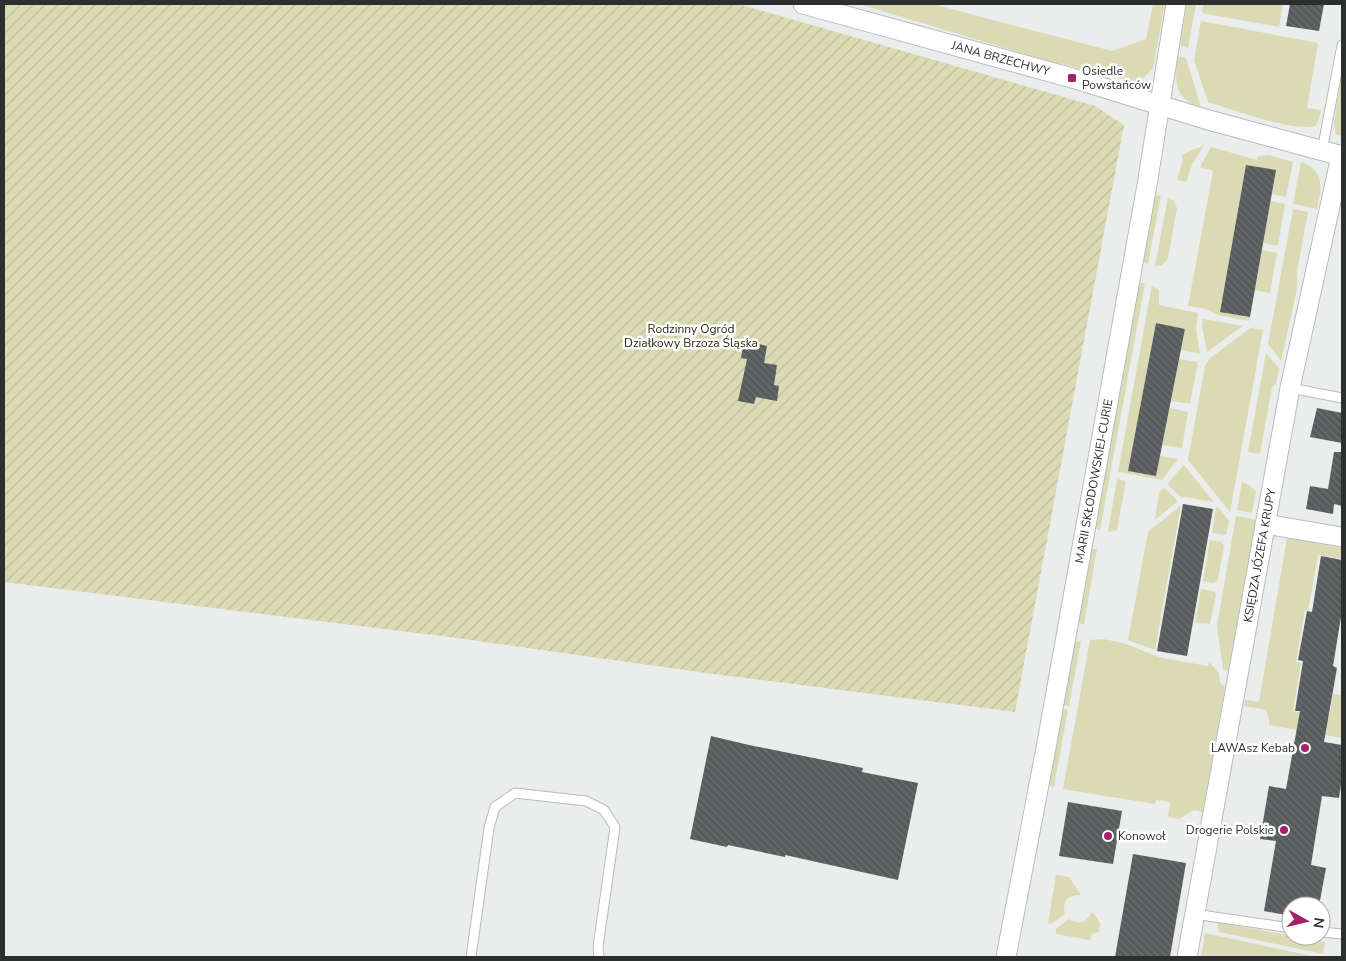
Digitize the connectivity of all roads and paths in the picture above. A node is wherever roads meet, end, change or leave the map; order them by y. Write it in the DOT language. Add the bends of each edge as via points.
graph roads {
  1 [pos="803,4"];
  2 [pos="1176,4"];
  3 [pos="1342,45"];
  4 [pos="1160,105"];
  5 [pos="1322,152"];
  6 [pos="1341,156"];
  7 [pos="1290,388"];
  8 [pos="1342,398"];
  9 [pos="1265,524"];
  10 [pos="1342,538"];
  11 [pos="1194,914"];
  12 [pos="1281,927"];
  13 [pos="471,957"];
  14 [pos="599,957"];
  15 [pos="1006,957"];
  16 [pos="1187,957"];
  1 -- 4 [label="street, JANA BRZECHWY"];
  2 -- 4 [label="street, MARII SKŁODOWSKIEJ-CURIE"];
  3 -- 5 [label="lane"];
  4 -- 5 [label="street, JANA BRZECHWY"];
  4 -- 15 [label="street, MARII SKŁODOWSKIEJ-CURIE" via="1069,623"];
  5 -- 6 [label="street, JANA BRZECHWY"];
  6 -- 7 [label="street, KSIĘDZA JÓZEFA KRUPY"];
  7 -- 8 [label="lane"];
  7 -- 9 [label="street, KSIĘDZA JÓZEFA KRUPY"];
  9 -- 10 [label="street"];
  9 -- 11 [label="street, KSIĘDZA JÓZEFA KRUPY"];
  11 -- 12 [label="lane"];
  11 -- 16 [label="street, KSIĘDZA JÓZEFA KRUPY"];
  13 -- 14 [label="lane" via="489,828 495,807 515,793 586,801 604,810 615,827"];
}
